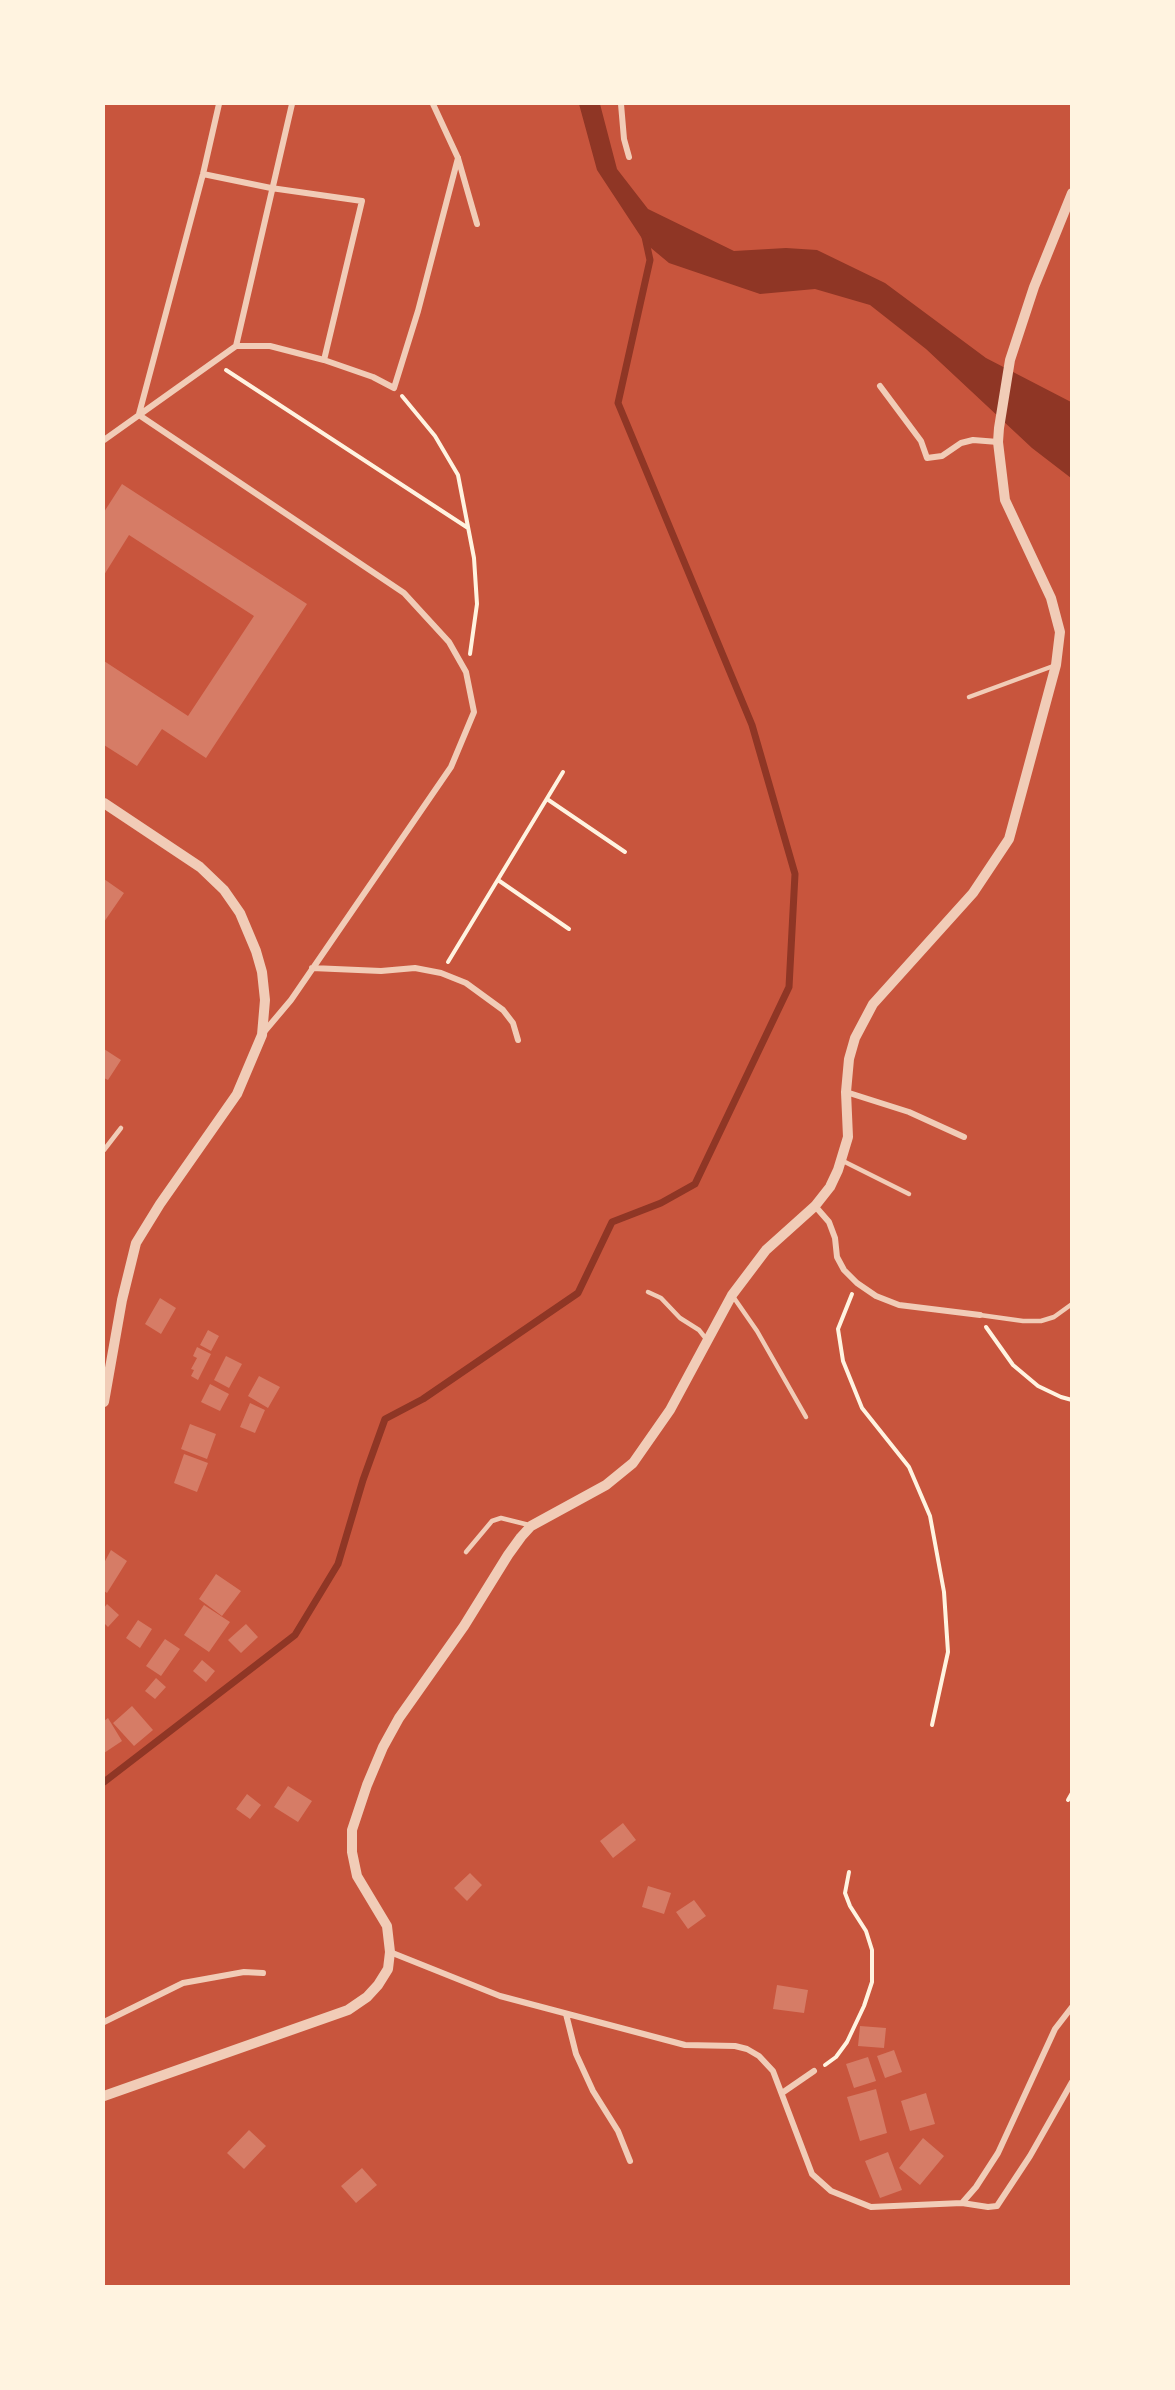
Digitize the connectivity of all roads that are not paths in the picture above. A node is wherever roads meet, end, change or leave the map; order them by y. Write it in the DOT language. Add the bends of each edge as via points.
graph roads {
  1 [pos="219,104"];
  2 [pos="292,104"];
  3 [pos="433,104"];
  4 [pos="621,104"];
  5 [pos="629,157"];
  6 [pos="458,158"];
  7 [pos="203,174"];
  8 [pos="271,188"];
  9 [pos="1071,193"];
  10 [pos="477,224"];
  11 [pos="236,346"];
  12 [pos="324,360"];
  13 [pos="880,386"];
  14 [pos="139,415"];
  15 [pos="104,440"];
  16 [pos="998,441"];
  17 [pos="1056,665"];
  18 [pos="969,697"];
  19 [pos="104,803"];
  20 [pos="312,968"];
  21 [pos="261,1035"];
  22 [pos="518,1040"];
  23 [pos="846,1092"];
  24 [pos="121,1128"];
  25 [pos="963,1137"];
  26 [pos="104,1150"];
  27 [pos="841,1160"];
  28 [pos="909,1194"];
  29 [pos="814,1206"];
  30 [pos="648,1292"];
  31 [pos="732,1295"];
  32 [pos="1071,1304"];
  33 [pos="980,1315"];
  34 [pos="709,1342"];
  35 [pos="104,1402"];
  36 [pos="806,1417"];
  37 [pos="531,1526"];
  38 [pos="466,1552"];
  39 [pos="390,1952"];
  40 [pos="263,1973"];
  41 [pos="1071,2007"];
  42 [pos="566,2014"];
  43 [pos="104,2022"];
  44 [pos="814,2071"];
  45 [pos="1071,2082"];
  46 [pos="782,2093"];
  47 [pos="104,2096"];
  48 [pos="630,2161"];
  49 [pos="962,2203"];
  1 -- 7 [label="street"];
  2 -- 8 [label="street"];
  3 -- 6 [label="street"];
  4 -- 5 [label="street"];
  6 -- 10 [label="street"];
  6 -- 12 [label="street" via="394,388"];
  7 -- 8 [label="street"];
  7 -- 14 [label="street"];
  8 -- 11 [label="street"];
  8 -- 12 [label="street" via="362,201"];
  9 -- 16 [label="street" via="1010,360"];
  11 -- 12 [label="street" via="270,346"];
  11 -- 14 [label="street"];
  13 -- 16 [label="street" via="921,441 927,458 942,456 973,440"];
  14 -- 15 [label="street"];
  14 -- 20 [label="street" via="404,593 449,642 466,672 474,712 451,767"];
  16 -- 17 [label="street" via="1005,500 1051,598 1060,632"];
  17 -- 18 [label="lane"];
  17 -- 23 [label="street" via="1009,839 973,893 873,1004 855,1038"];
  19 -- 21 [label="street" via="200,867 224,890 240,913 262,972 265,1000"];
  20 -- 21 [label="street"];
  20 -- 22 [label="street" via="415,968 441,973 466,983 503,1010 513,1023"];
  21 -- 35 [label="street" via="237,1094 136,1244"];
  23 -- 25 [label="street" via="909,1112"];
  23 -- 27 [label="street" via="848,1137"];
  24 -- 26 [label="lane"];
  27 -- 28 [label="lane"];
  27 -- 29 [label="street" via="830,1187"];
  29 -- 31 [label="street" via="766,1250"];
  29 -- 33 [label="street" via="829,1222 837,1257 857,1283 890,1303"];
  30 -- 34 [label="lane" via="661,1298"];
  31 -- 34 [label="street"];
  31 -- 36 [label="lane"];
  32 -- 33 [label="lane" via="1041,1321"];
  34 -- 37 [label="street" via="670,1410 633,1463 606,1485"];
  37 -- 38 [label="lane" via="501,1518 492,1521"];
  37 -- 39 [label="street" via="399,1718 382,1747 352,1830 357,1876 387,1926"];
  39 -- 42 [label="street" via="500,1996"];
  39 -- 47 [label="street" via="378,1985 348,2010"];
  40 -- 43 [label="street" via="244,1972 183,1983"];
  41 -- 49 [label="street" via="1055,2030 998,2153"];
  42 -- 46 [label="street" via="685,2045 747,2049 773,2072"];
  42 -- 48 [label="street" via="576,2054"];
  44 -- 46 [label="street"];
  45 -- 49 [label="street" via="997,2206"];
  46 -- 49 [label="street" via="812,2174 831,2191 871,2207"];
}
